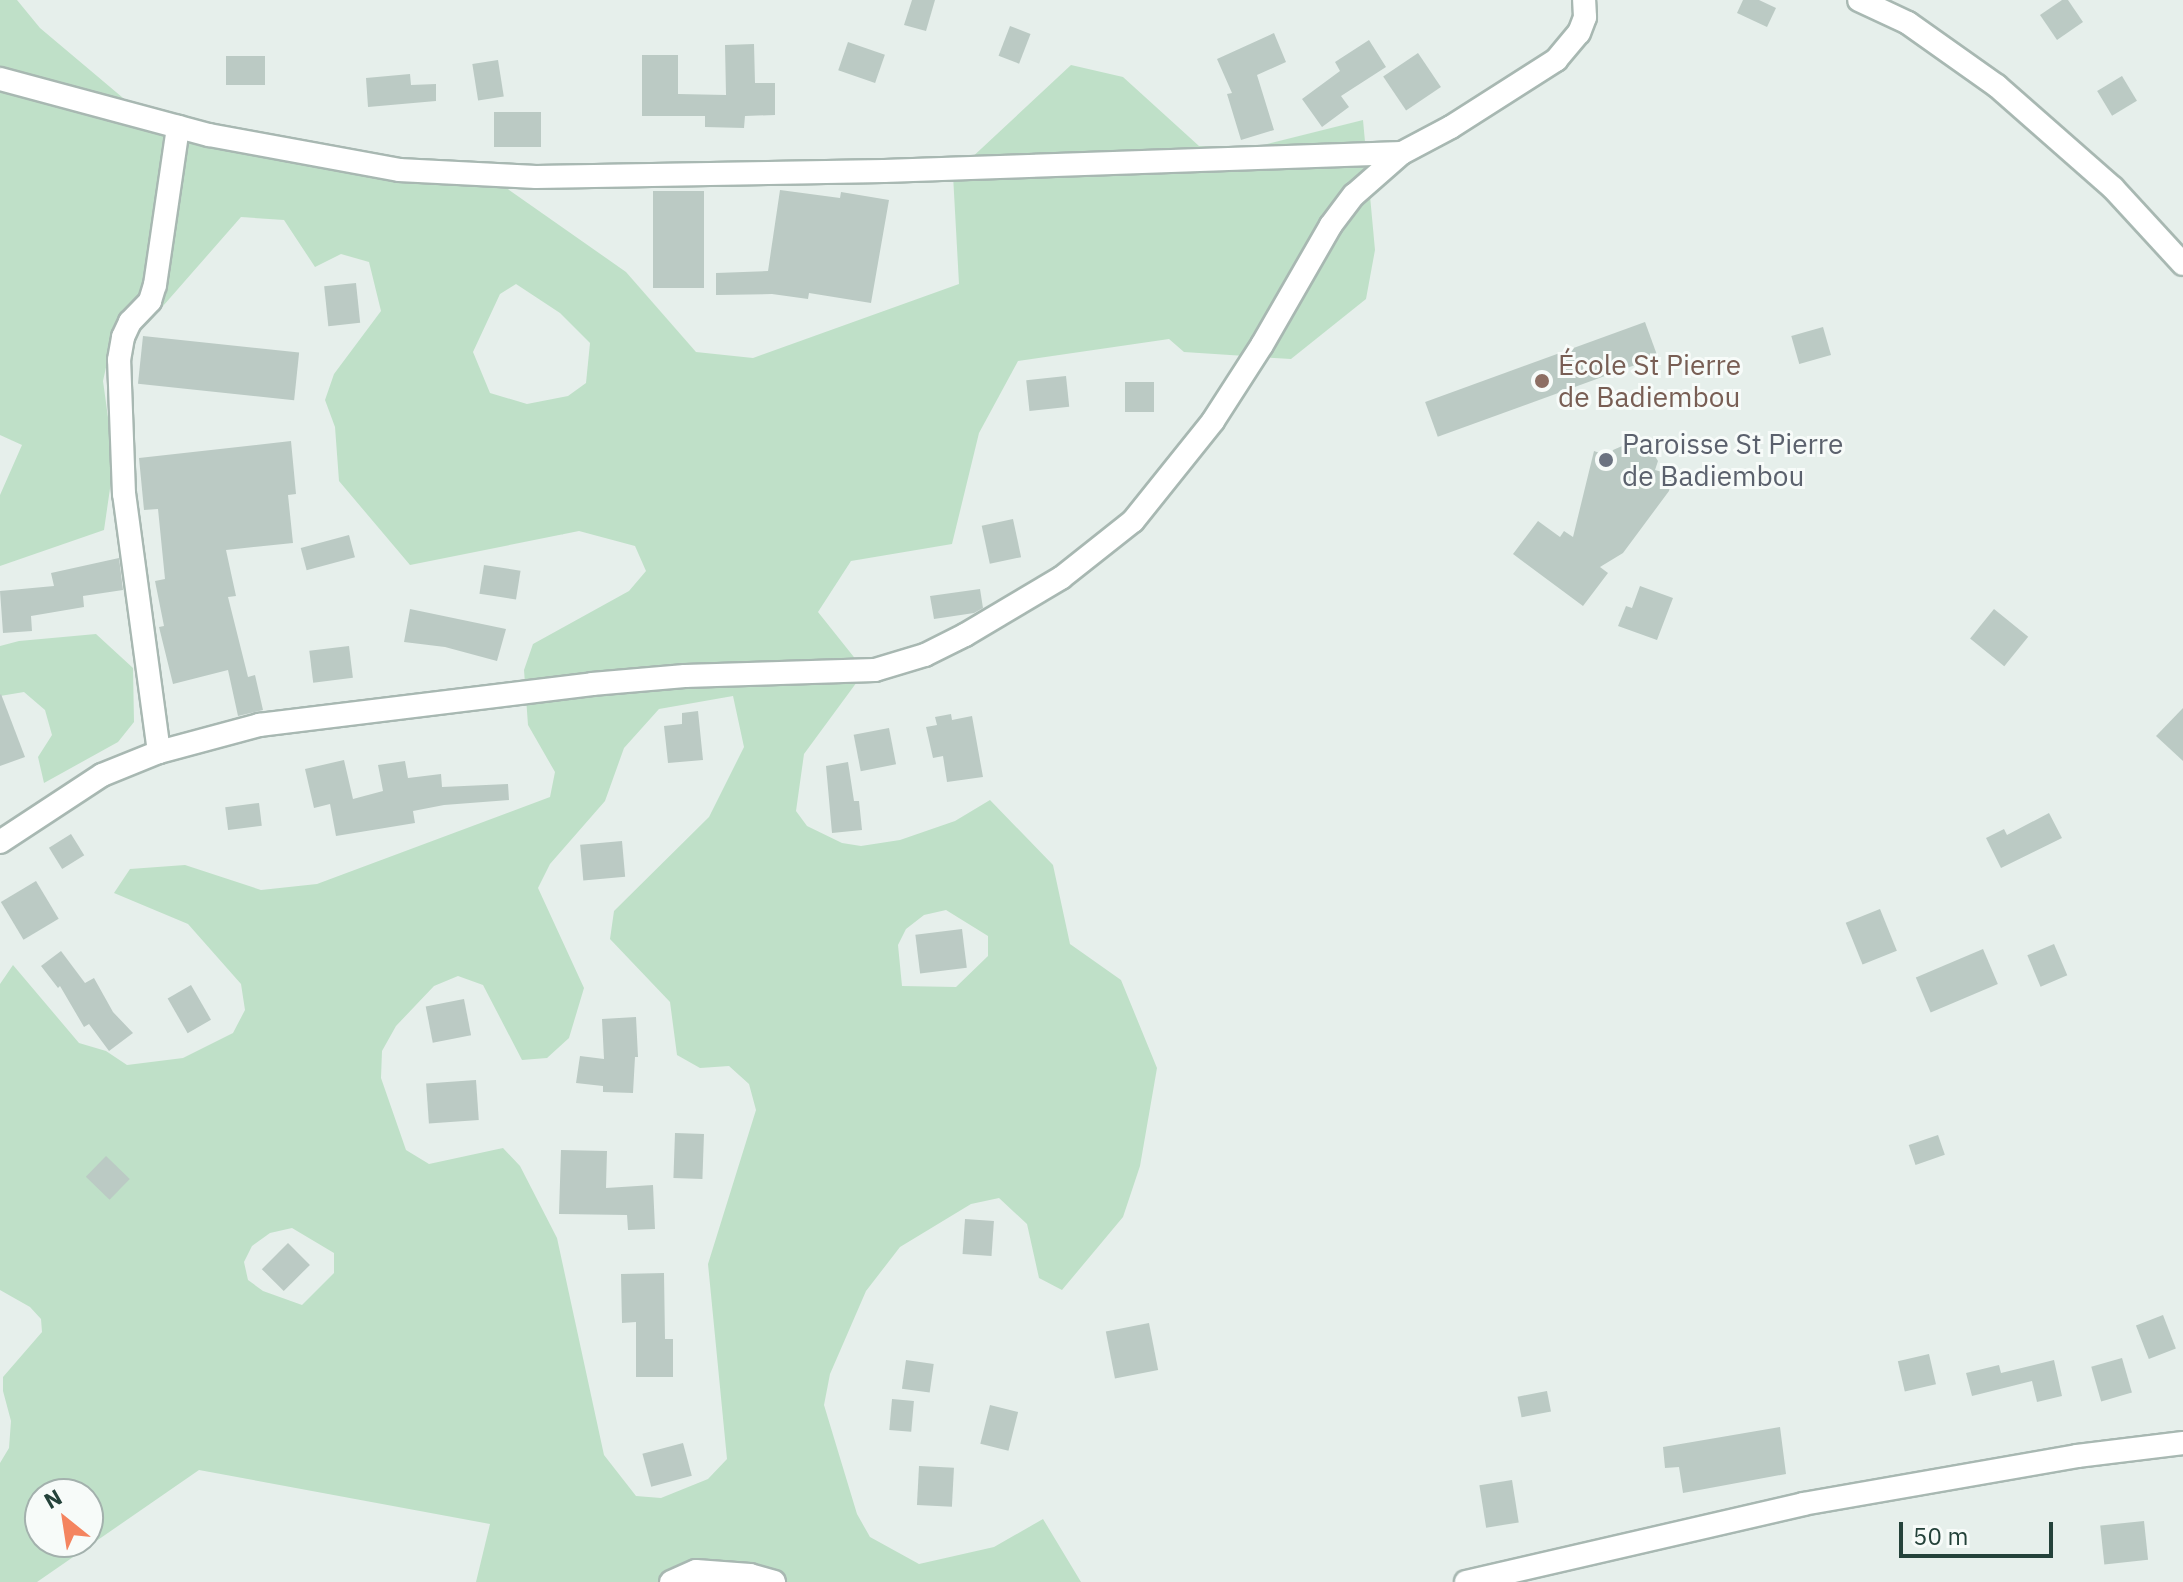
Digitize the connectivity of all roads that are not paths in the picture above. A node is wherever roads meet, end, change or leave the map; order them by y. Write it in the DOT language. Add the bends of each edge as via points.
graph roads {
  1 [pos="1584,0"];
  2 [pos="1859,0"];
  3 [pos="0,79"];
  4 [pos="178,127"];
  5 [pos="1402,153"];
  6 [pos="2183,264"];
  7 [pos="159,752"];
  8 [pos="0,842"];
  9 [pos="2183,1443"];
  10 [pos="671,1582"];
  11 [pos="774,1582"];
  12 [pos="1466,1582"];
  1 -- 5 [label="street" via="1579,33 1556,60"];
  2 -- 6 [label="street" via="1908,23 1997,86 2113,188"];
  3 -- 4 [label="street"];
  4 -- 5 [label="street" via="399,170 536,177"];
  4 -- 7 [label="street" via="155,285 150,301 127,330 119,360 124,494"];
  5 -- 7 [label="street" via="1354,195 1331,225 1213,421 1133,521 1061,578 952,642 875,670 592,684 259,725"];
  7 -- 8 [label="street" via="102,775"];
  9 -- 12 [label="street" via="1803,1504"];
  10 -- 11 [label="street" via="696,1571"];
}
